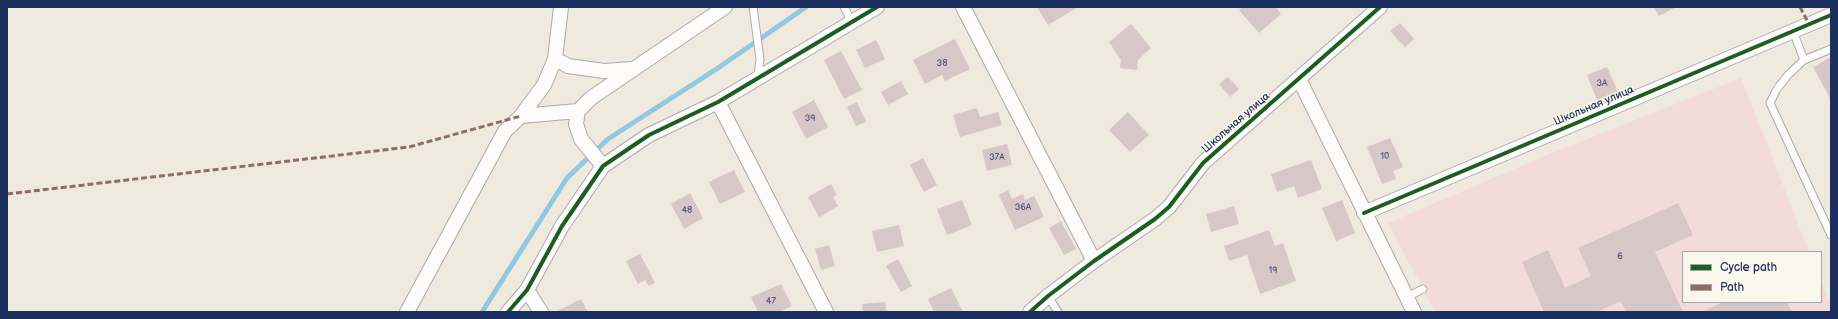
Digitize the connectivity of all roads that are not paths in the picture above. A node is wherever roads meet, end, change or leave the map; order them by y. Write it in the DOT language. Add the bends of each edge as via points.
graph roads {
  1 [pos="561,7"];
  2 [pos="725,7"];
  3 [pos="753,7"];
  4 [pos="844,7"];
  5 [pos="877,7"];
  6 [pos="963,7"];
  7 [pos="1380,7"];
  8 [pos="1831,15"];
  9 [pos="852,22"];
  10 [pos="1793,31"];
  11 [pos="1831,49"];
  12 [pos="555,59"];
  13 [pos="1804,60"];
  14 [pos="634,69"];
  15 [pos="758,78"];
  16 [pos="1299,79"];
  17 [pos="718,102"];
  18 [pos="578,111"];
  19 [pos="521,116"];
  20 [pos="603,166"];
  21 [pos="1364,213"];
  22 [pos="1831,235"];
  23 [pos="1094,261"];
  24 [pos="1423,289"];
  25 [pos="527,290"];
  26 [pos="1048,296"];
  27 [pos="1407,297"];
  28 [pos="407,312"];
  29 [pos="508,312"];
  30 [pos="541,312"];
  31 [pos="826,312"];
  32 [pos="1030,312"];
  33 [pos="1058,312"];
  34 [pos="1414,312"];
  1 -- 12 [label="street"];
  2 -- 14 [label="street"];
  3 -- 15 [label="lane" via="760,59"];
  4 -- 9 [label="lane"];
  5 -- 9 [label="street"];
  6 -- 23 [label="street"];
  7 -- 16 [label="street, Школьная улица"];
  8 -- 10 [label="street, Школьная улица"];
  9 -- 15 [label="street"];
  10 -- 13 [label="lane"];
  10 -- 21 [label="street, Школьная улица"];
  11 -- 13 [label="lane"];
  12 -- 14 [label="street" via="568,66 604,71"];
  12 -- 19 [label="street" via="544,85"];
  13 -- 22 [label="lane" via="1780,85 1770,103"];
  14 -- 18 [label="street" via="591,98"];
  15 -- 17 [label="street"];
  16 -- 21 [label="street"];
  16 -- 23 [label="street, Школьная улица" via="1203,163 1169,207"];
  17 -- 20 [label="street" via="649,135"];
  17 -- 31 [label="street"];
  18 -- 19 [label="street"];
  18 -- 20 [label="street" via="576,124 581,138"];
  19 -- 28 [label="street" via="505,131"];
  20 -- 25 [label="street" via="562,226"];
  21 -- 27 [label="street"];
  23 -- 26 [label="street, Школьная улица"];
  24 -- 27 [label="lane"];
  25 -- 29 [label="street"];
  25 -- 30 [label="street"];
  26 -- 32 [label="street, Школьная улица"];
  26 -- 33 [label="lane"];
  27 -- 34 [label="street"];
}
